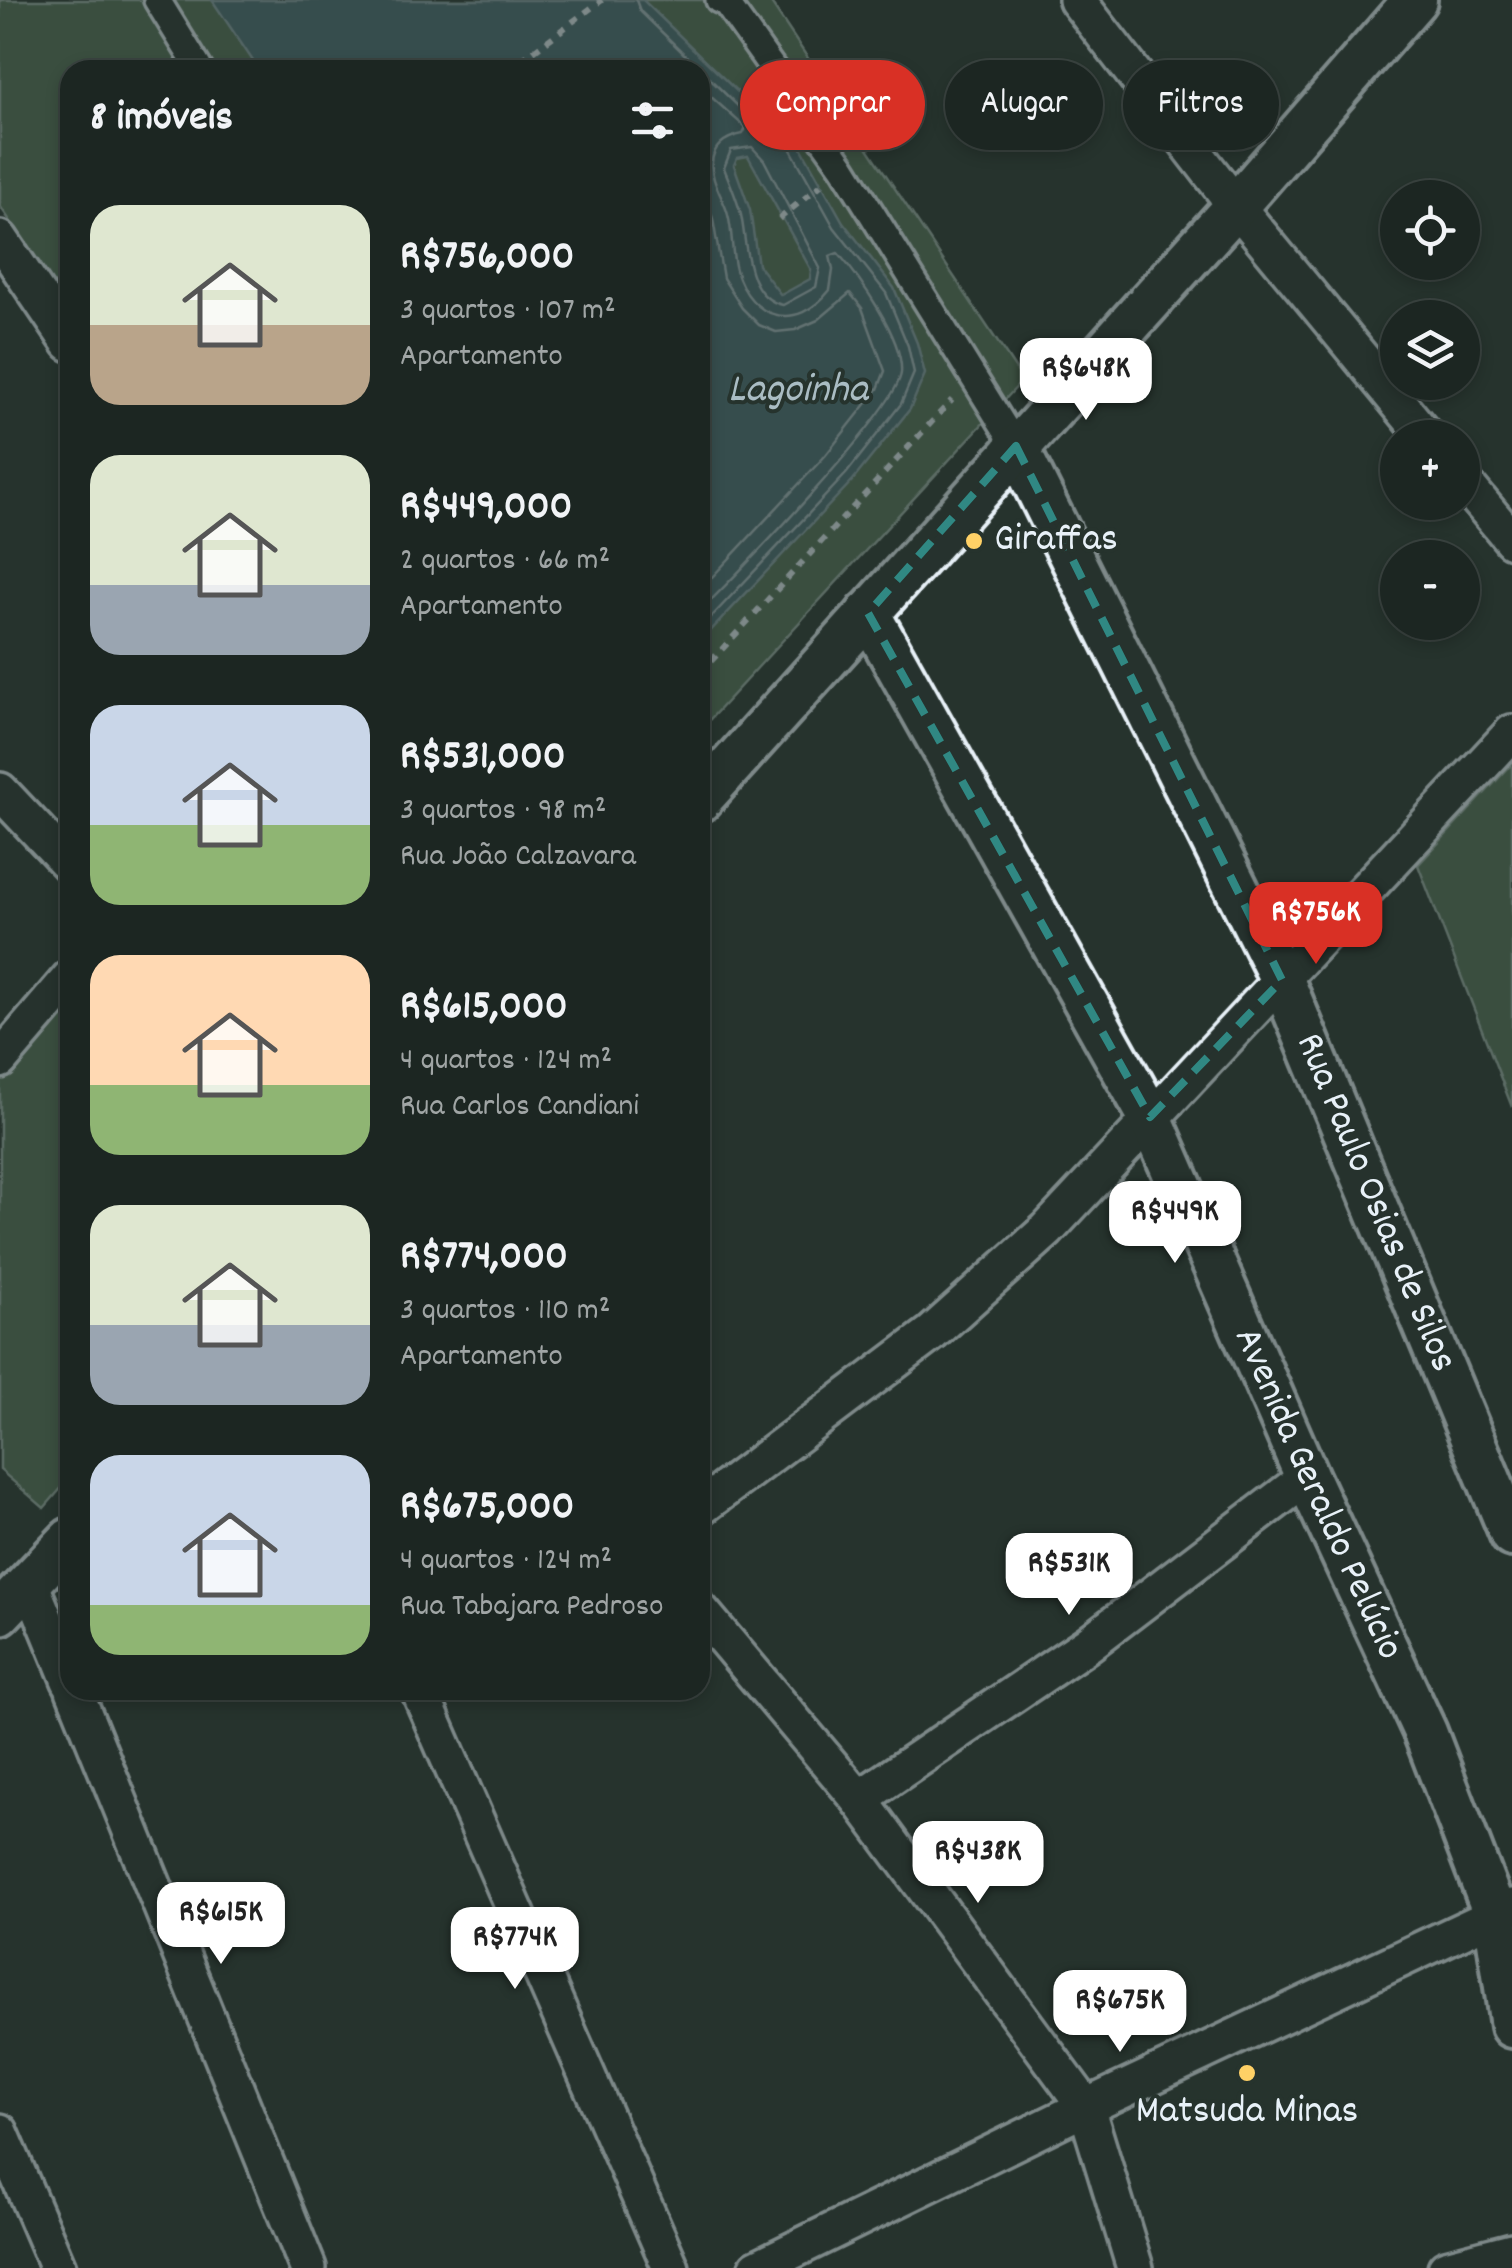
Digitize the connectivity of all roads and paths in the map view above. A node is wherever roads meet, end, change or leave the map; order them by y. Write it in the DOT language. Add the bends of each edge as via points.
graph roads {
  1 [pos="157,0"];
  2 [pos="602,0"];
  3 [pos="719,0"];
  4 [pos="1077,0"];
  5 [pos="1415,0"];
  6 [pos="194,60"];
  7 [pos="521,60"];
  8 [pos="826,181"];
  9 [pos="1236,206"];
  10 [pos="779,218"];
  11 [pos="0,239"];
  12 [pos="60,327"];
  13 [pos="973,377"];
  14 [pos="1412,420"];
  15 [pos="1016,446"];
  16 [pos="1480,502"];
  17 [pos="1512,540"];
  18 [pos="868,613"];
  19 [pos="710,662"];
  20 [pos="1512,733"];
  21 [pos="710,782"];
  22 [pos="0,791"];
  23 [pos="60,854"];
  24 [pos="1282,980"];
  25 [pos="60,990"];
  26 [pos="0,1060"];
  27 [pos="1150,1116"];
  28 [pos="1306,1477"];
  29 [pos="710,1500"];
  30 [pos="1512,1535"];
  31 [pos="60,1551"];
  32 [pos="30,1583"];
  33 [pos="0,1612"];
  34 [pos="710,1622"];
  35 [pos="60,1656"];
  36 [pos="78,1700"];
  37 [pos="423,1700"];
  38 [pos="858,1799"];
  39 [pos="1503,1910"];
  40 [pos="1512,2026"];
  41 [pos="1086,2106"];
  42 [pos="0,2132"];
  43 [pos="1512,2251"];
  44 [pos="58,2268"];
  45 [pos="308,2268"];
  46 [pos="670,2268"];
  47 [pos="757,2268"];
  48 [pos="1134,2268"];
  49 [pos="1446,2268"];
  1 -- 6 [label="street"];
  2 -- 7 [label="path"];
  3 -- 13 [label="street" via="843,168"];
  4 -- 9 [label="street"];
  5 -- 9 [label="street"];
  8 -- 10 [label="path"];
  9 -- 14 [label="street"];
  9 -- 15 [label="street"];
  11 -- 12 [label="street"];
  13 -- 15 [label="street"];
  13 -- 19 [label="path"];
  15 -- 18 [label="street"];
  15 -- 24 [label="street, Rua Paulo Osias de Silos"];
  16 -- 17 [label="street"];
  18 -- 21 [label="street"];
  18 -- 27 [label="street, Avenida Geraldo Pelúcio"];
  20 -- 24 [label="street"];
  22 -- 23 [label="street"];
  24 -- 27 [label="street"];
  24 -- 30 [label="street, Rua Paulo Osias de Silos"];
  25 -- 26 [label="street"];
  27 -- 28 [label="street, Avenida Geraldo Pelúcio"];
  27 -- 29 [label="street" via="1047,1230 932,1333"];
  28 -- 38 [label="street" via="1088,1644"];
  28 -- 39 [label="street, Avenida Geraldo Pelúcio"];
  31 -- 32 [label="street"];
  32 -- 33 [label="street"];
  32 -- 35 [label="street"];
  34 -- 38 [label="street"];
  36 -- 45 [label="street"];
  37 -- 46 [label="street"];
  38 -- 41 [label="street"];
  39 -- 40 [label="street, Avenida Geraldo Pelúcio"];
  39 -- 41 [label="street"];
  41 -- 47 [label="street"];
  41 -- 48 [label="street"];
  42 -- 44 [label="street"];
  43 -- 49 [label="street"];
}
